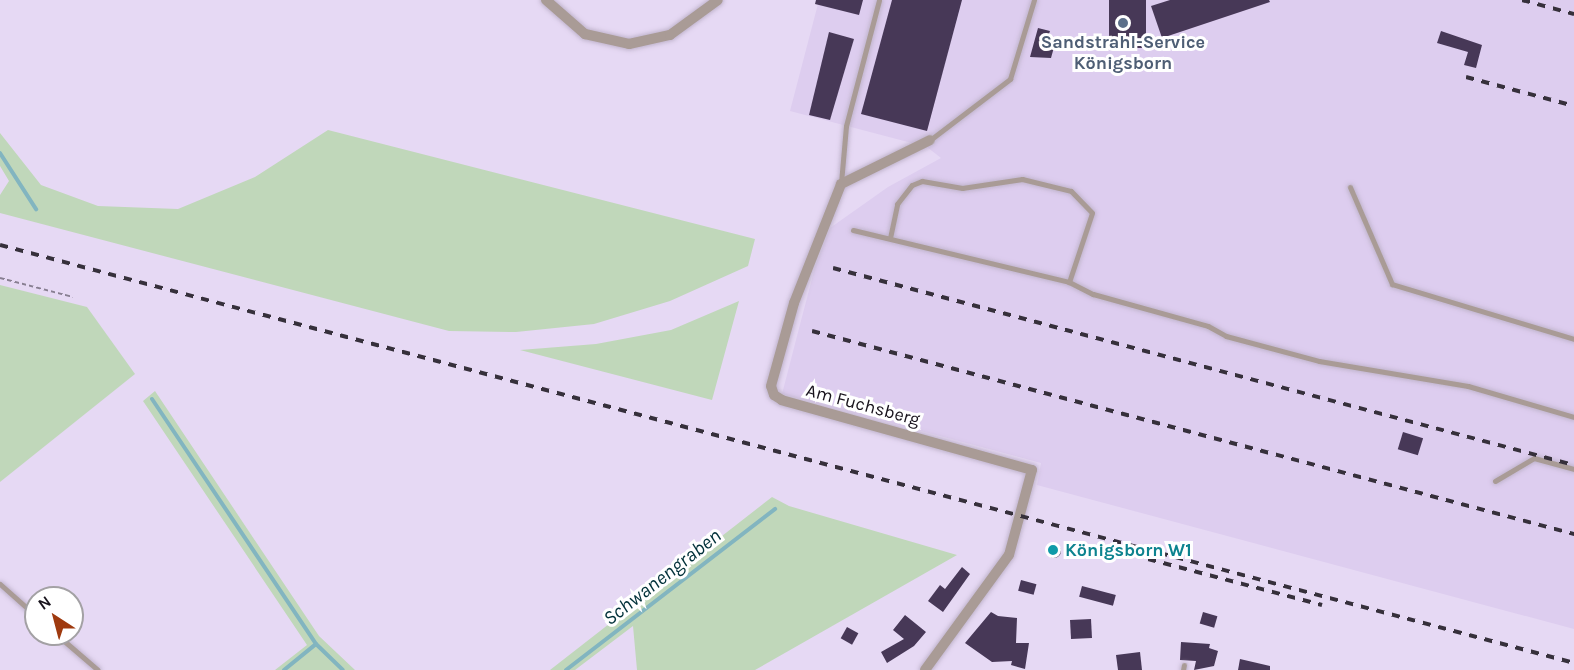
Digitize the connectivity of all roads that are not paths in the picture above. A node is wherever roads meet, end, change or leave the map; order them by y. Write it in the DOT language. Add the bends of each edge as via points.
graph roads {
  1 [pos="546,0"];
  2 [pos="718,0"];
  3 [pos="879,0"];
  4 [pos="1034,0"];
  5 [pos="930,140"];
  6 [pos="841,184"];
  7 [pos="1350,187"];
  8 [pos="853,230"];
  9 [pos="890,238"];
  10 [pos="1069,282"];
  11 [pos="1574,339"];
  12 [pos="1574,417"];
  13 [pos="1574,469"];
  14 [pos="1495,481"];
  15 [pos="0,584"];
  16 [pos="24,605"];
  17 [pos="70,646"];
  18 [pos="98,670"];
  19 [pos="925,670"];
  1 -- 2 [label="street" via="585,34 629,44 670,36"];
  3 -- 6 [label="lane" via="846,126"];
  4 -- 5 [label="lane" via="1010,79"];
  5 -- 6 [label="street"];
  6 -- 19 [label="street, Am Fuchsberg" via="794,303 772,374 774,395 1032,470 1009,555"];
  7 -- 11 [label="lane" via="1392,284"];
  8 -- 9 [label="lane"];
  9 -- 10 [label="lane"];
  9 -- 10 [label="lane" via="897,204 912,185 922,181 962,188 1022,179 1071,190 1092,213"];
  10 -- 12 [label="lane" via="1093,294 1319,361 1468,386"];
  13 -- 14 [label="lane" via="1534,458"];
  15 -- 16 [label="lane"];
  17 -- 18 [label="lane"];
}
